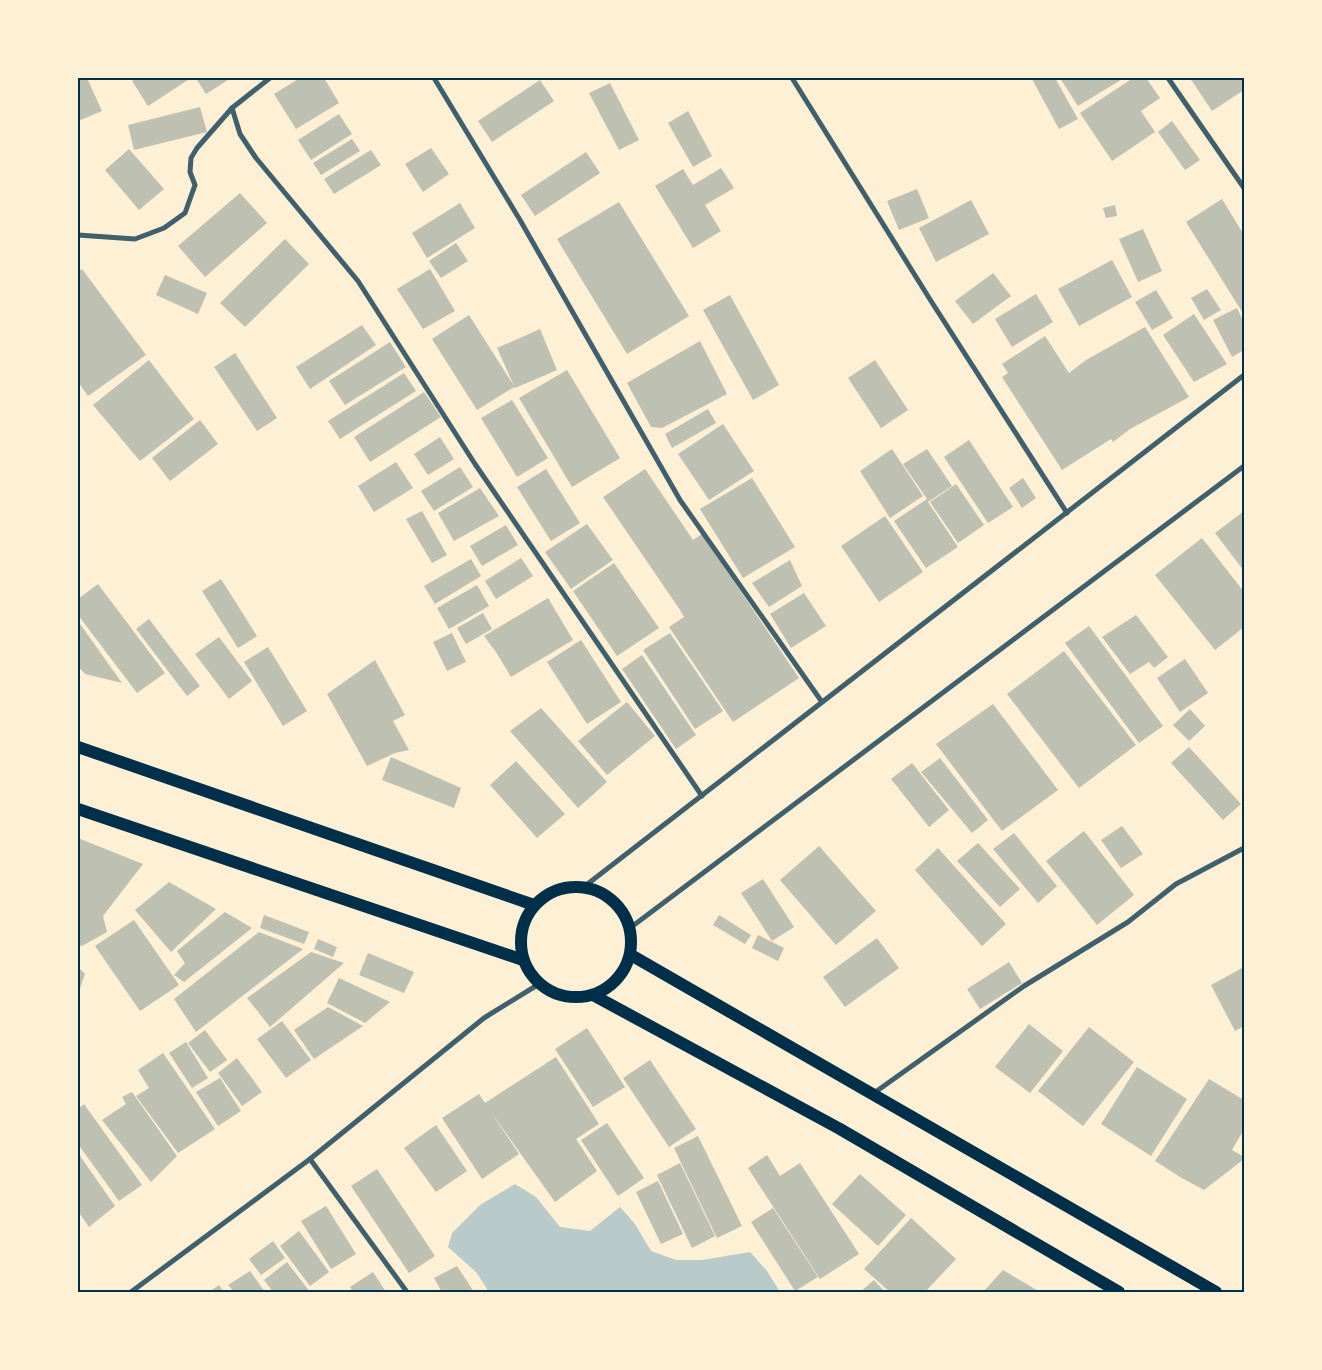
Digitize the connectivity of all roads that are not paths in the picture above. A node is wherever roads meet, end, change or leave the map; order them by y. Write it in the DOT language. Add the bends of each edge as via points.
graph roads {
  1 [pos="270,78"];
  2 [pos="434,78"];
  3 [pos="792,78"];
  4 [pos="1168,78"];
  5 [pos="232,108"];
  6 [pos="1244,188"];
  7 [pos="78,235"];
  8 [pos="1244,375"];
  9 [pos="1244,466"];
  10 [pos="1067,512"];
  11 [pos="822,702"];
  12 [pos="78,747"];
  13 [pos="702,796"];
  14 [pos="78,809"];
  15 [pos="1244,848"];
  16 [pos="585,886"];
  17 [pos="534,905"];
  18 [pos="630,928"];
  19 [pos="631,956"];
  20 [pos="523,960"];
  21 [pos="539,984"];
  22 [pos="593,995"];
  23 [pos="871,1095"];
  24 [pos="310,1159"];
  25 [pos="131,1292"];
  26 [pos="406,1292"];
  27 [pos="1119,1292"];
  28 [pos="1216,1292"];
  1 -- 5 [label="street"];
  2 -- 11 [label="street" via="520,220 680,500"];
  3 -- 10 [label="street"];
  4 -- 6 [label="street"];
  5 -- 7 [label="street" via="191,158 190,172 195,185 186,213 164,228 135,239"];
  5 -- 13 [label="street" via="240,134 256,158 358,281 476,464"];
  8 -- 10 [label="street"];
  9 -- 18 [label="street"];
  10 -- 11 [label="street"];
  11 -- 13 [label="street"];
  12 -- 17 [label="main road"];
  13 -- 16 [label="street"];
  14 -- 20 [label="main road"];
  15 -- 23 [label="street" via="1176,884 1128,922 1024,986"];
  16 -- 17 [label="main road" via="557,889"];
  16 -- 18 [label="main road" via="605,894 621,908"];
  17 -- 20 [label="main road" via="524,922 520,941"];
  18 -- 19 [label="main road"];
  19 -- 22 [label="main road" via="623,973 610,986"];
  19 -- 23 [label="main road"];
  20 -- 21 [label="main road"];
  21 -- 22 [label="main road" via="555,994"];
  21 -- 24 [label="street" via="484,1018"];
  22 -- 27 [label="main road" via="840,1129"];
  23 -- 28 [label="main road"];
  24 -- 25 [label="street"];
  24 -- 26 [label="street"];
}
